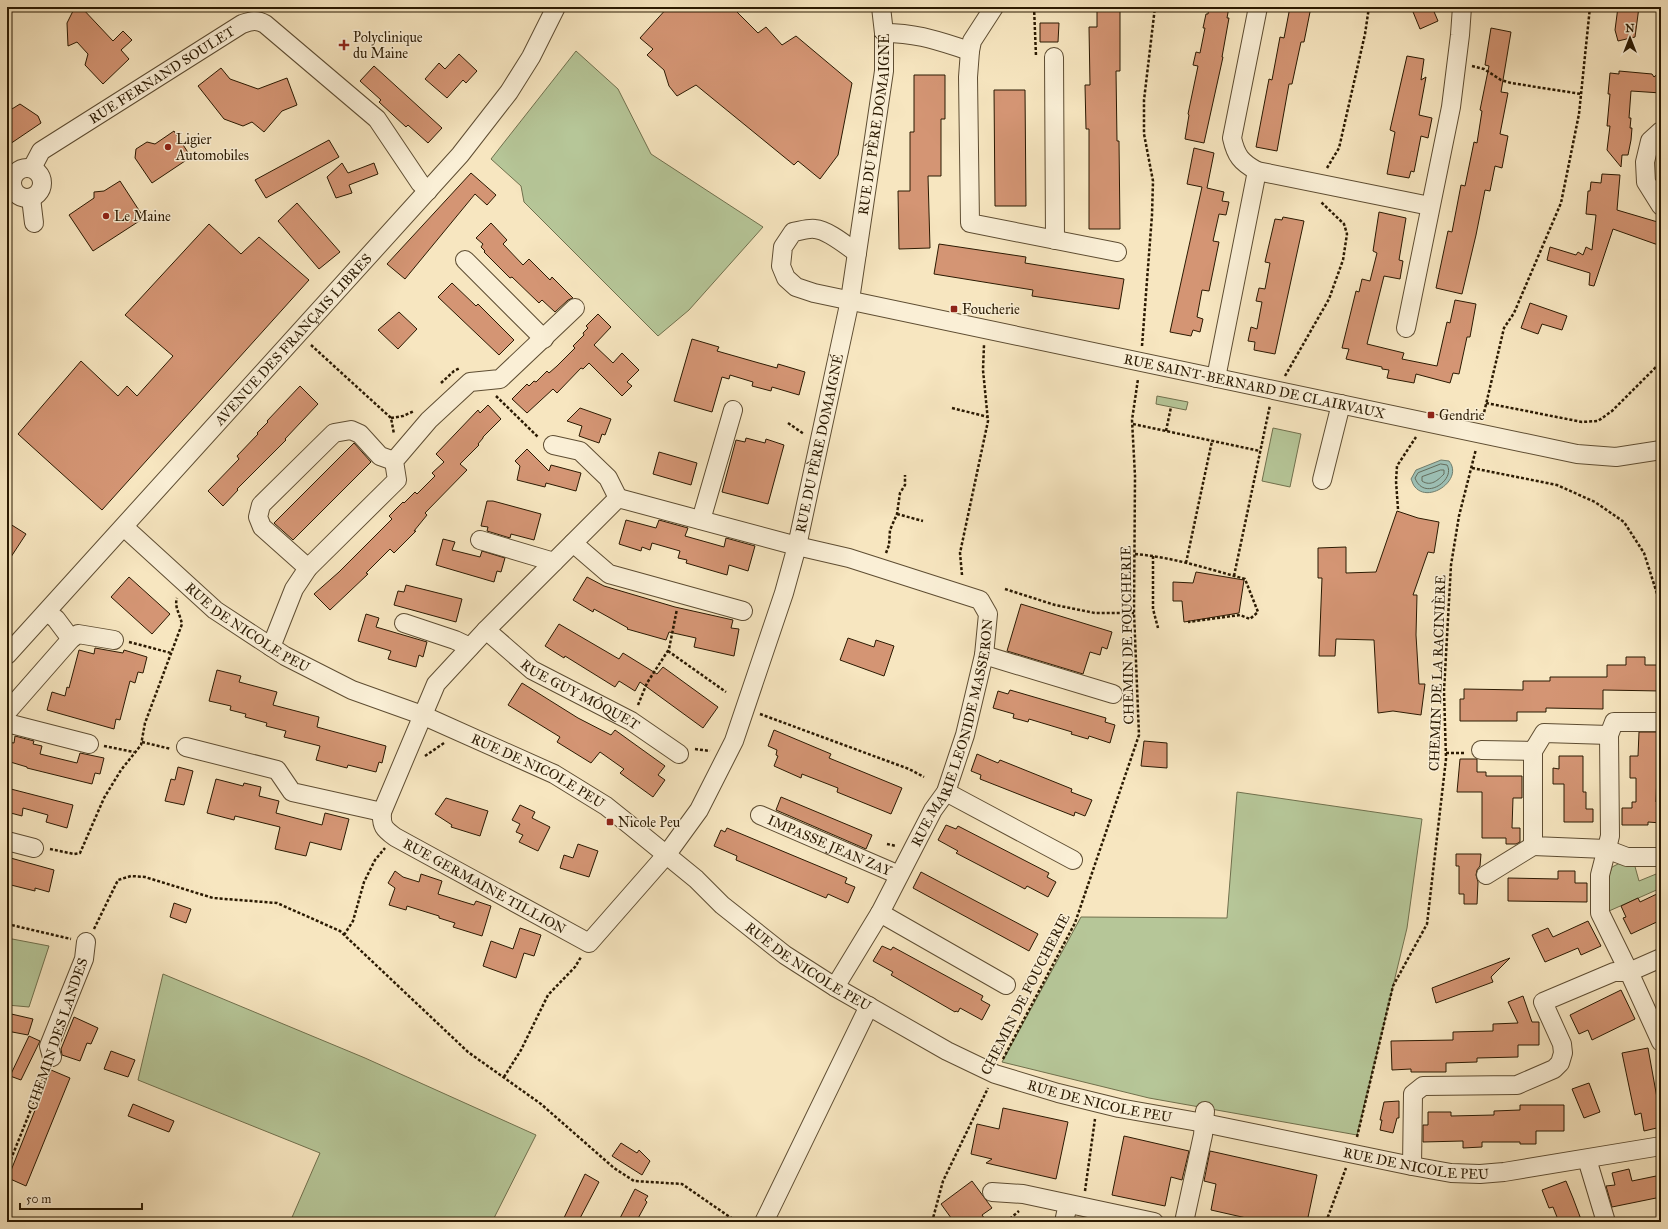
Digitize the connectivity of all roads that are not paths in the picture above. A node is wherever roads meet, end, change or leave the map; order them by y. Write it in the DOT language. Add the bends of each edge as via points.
graph roads {
  1 [pos="556,7"];
  2 [pos="881,7"];
  3 [pos="994,7"];
  4 [pos="1258,7"];
  5 [pos="1462,7"];
  6 [pos="884,33"];
  7 [pos="970,51"];
  8 [pos="1054,57"];
  9 [pos="1661,131"];
  10 [pos="32,168"];
  11 [pos="1257,171"];
  12 [pos="9,183"];
  13 [pos="428,191"];
  14 [pos="31,198"];
  15 [pos="1430,206"];
  16 [pos="1661,206"];
  17 [pos="34,223"];
  18 [pos="1055,240"];
  19 [pos="1117,252"];
  20 [pos="857,253"];
  21 [pos="465,260"];
  22 [pos="850,300"];
  23 [pos="575,308"];
  24 [pos="1406,328"];
  25 [pos="544,339"];
  26 [pos="1216,378"];
  27 [pos="1341,404"];
  28 [pos="733,410"];
  29 [pos="553,445"];
  30 [pos="1661,450"];
  31 [pos="394,461"];
  32 [pos="1322,480"];
  33 [pos="618,498"];
  34 [pos="701,520"];
  35 [pos="124,527"];
  36 [pos="480,540"];
  37 [pos="573,543"];
  38 [pos="797,546"];
  39 [pos="554,562"];
  40 [pos="308,568"];
  41 [pos="743,611"];
  42 [pos="47,612"];
  43 [pos="404,623"];
  44 [pos="486,630"];
  45 [pos="71,639"];
  46 [pos="114,640"];
  47 [pos="271,646"];
  48 [pos="470,647"];
  49 [pos="7,655"];
  50 [pos="984,655"];
  51 [pos="1112,694"];
  52 [pos="7,712"];
  53 [pos="422,715"];
  54 [pos="1658,722"];
  55 [pos="7,723"];
  56 [pos="1610,735"];
  57 [pos="89,744"];
  58 [pos="186,747"];
  59 [pos="1481,750"];
  60 [pos="1533,751"];
  61 [pos="686,752"];
  62 [pos="946,792"];
  63 [pos="382,812"];
  64 [pos="760,815"];
  65 [pos="7,841"];
  66 [pos="1533,846"];
  67 [pos="34,848"];
  68 [pos="1606,849"];
  69 [pos="667,854"];
  70 [pos="1661,856"];
  71 [pos="1073,860"];
  72 [pos="899,875"];
  73 [pos="1486,875"];
  74 [pos="880,913"];
  75 [pos="86,942"];
  76 [pos="1661,958"];
  77 [pos="1629,972"];
  78 [pos="1006,985"];
  79 [pos="835,987"];
  80 [pos="869,1006"];
  81 [pos="1661,1042"];
  82 [pos="52,1057"];
  83 [pos="1205,1117"];
  84 [pos="1661,1146"];
  85 [pos="1587,1159"];
  86 [pos="1412,1166"];
  87 [pos="992,1192"];
  88 [pos="1068,1204"];
  89 [pos="764,1222"];
  90 [pos="1064,1222"];
  91 [pos="1154,1222"];
  92 [pos="1184,1222"];
  93 [pos="1606,1222"];
  1 -- 13 [label="street, AVENUE DES FRANÇAIS LIBRES" via="531,57 509,92"];
  2 -- 6 [label="street, RUE DU PÈRE DOMAIGNÉ"];
  3 -- 7 [label="street" via="972,41"];
  4 -- 11 [label="street" via="1232,138 1235,152 1245,164"];
  5 -- 15 [label="street" via="1451,107"];
  6 -- 7 [label="street" via="919,35"];
  6 -- 20 [label="street, RUE DU PÈRE DOMAIGNÉ" via="884,71"];
  7 -- 18 [label="street" via="970,223"];
  8 -- 18 [label="street"];
  9 -- 16 [label="street" via="1650,141 1645,162 1646,182"];
  10 -- 12 [label="street" via="18,170"];
  10 -- 13 [label="street, RUE FERNAND SOULET" via="42,151 242,24 253,20 265,24 377,119"];
  10 -- 14 [label="street" via="40,175 42,185 38,194"];
  11 -- 15 [label="street"];
  11 -- 26 [label="street"];
  12 -- 14 [label="street" via="19,196"];
  13 -- 35 [label="street, AVENUE DES FRANÇAIS LIBRES"];
  14 -- 17 [label="street"];
  15 -- 24 [label="street"];
  18 -- 19 [label="street"];
  20 -- 22 [label="street, RUE DU PÈRE DOMAIGNÉ"];
  20 -- 22 [label="street" via="817,229 793,232 783,247 781,266 786,278 796,287"];
  21 -- 25 [label="street"];
  22 -- 26 [label="street, RUE SAINT-BERNARD DE CLAIRVAUX"];
  22 -- 38 [label="street, RUE DU PÈRE DOMAIGNÉ"];
  23 -- 25 [label="street"];
  25 -- 31 [label="street" via="500,379 470,382 429,420"];
  26 -- 27 [label="street, RUE SAINT-BERNARD DE CLAIRVAUX"];
  27 -- 30 [label="street, RUE SAINT-BERNARD DE CLAIRVAUX" via="1577,454 1616,457"];
  27 -- 32 [label="street"];
  28 -- 34 [label="street"];
  29 -- 33 [label="street" via="580,451 608,478"];
  31 -- 40 [label="street" via="397,480"];
  31 -- 40 [label="street" via="380,456 360,434 351,430 334,433 261,505 258,517 262,527"];
  33 -- 34 [label="street"];
  33 -- 37 [label="street"];
  34 -- 38 [label="street"];
  35 -- 42 [label="street, AVENUE DES FRANÇAIS LIBRES"];
  35 -- 47 [label="street, RUE DE NICOLE PEU" via="215,610"];
  36 -- 39 [label="street"];
  37 -- 39 [label="street"];
  37 -- 41 [label="street" via="609,574"];
  38 -- 50 [label="street, RUE MARIE LEONIDE MASSERON" via="848,558 980,600 988,614"];
  38 -- 69 [label="street, RUE DU PÈRE DOMAIGNÉ" via="784,593 734,741 699,810"];
  39 -- 44 [label="street"];
  40 -- 47 [label="street" via="294,589"];
  42 -- 45 [label="street" via="56,619"];
  42 -- 49 [label="street, AVENUE DES FRANÇAIS LIBRES"];
  43 -- 48 [label="street"];
  44 -- 48 [label="street"];
  44 -- 61 [label="street, RUE GUY MÔQUET" via="532,670"];
  45 -- 46 [label="street" via="78,634"];
  45 -- 52 [label="street"];
  47 -- 53 [label="street, RUE DE NICOLE PEU" via="285,656 352,690"];
  48 -- 53 [label="street" via="436,684"];
  50 -- 51 [label="street"];
  50 -- 62 [label="street, RUE MARIE LEONIDE MASSERON" via="965,735"];
  53 -- 63 [label="street"];
  53 -- 69 [label="street, RUE DE NICOLE PEU" via="554,774 606,806"];
  54 -- 56 [label="street" via="1614,722"];
  55 -- 57 [label="street"];
  56 -- 60 [label="street" via="1544,733"];
  56 -- 68 [label="street" via="1610,836"];
  58 -- 63 [label="street" via="277,770 292,792"];
  59 -- 60 [label="street"];
  60 -- 66 [label="street"];
  62 -- 71 [label="street"];
  62 -- 72 [label="street, RUE MARIE LEONIDE MASSERON" via="933,810"];
  63 -- 69 [label="street, RUE GERMAINE TILLION" via="381,822 395,837 589,943"];
  64 -- 72 [label="street, IMPASSE JEAN ZAY"];
  65 -- 67 [label="street"];
  66 -- 68 [label="street"];
  66 -- 73 [label="street"];
  68 -- 70 [label="street" via="1627,856"];
  68 -- 77 [label="street" via="1600,875 1600,913"];
  69 -- 79 [label="street, RUE DE NICOLE PEU" via="722,905 785,955"];
  72 -- 74 [label="street, RUE MARIE LEONIDE MASSERON"];
  74 -- 78 [label="street"];
  74 -- 79 [label="street, RUE MARIE LEONIDE MASSERON"];
  75 -- 82 [label="street, CHEMIN DES LANDES" via="84,959 50,1046"];
  76 -- 77 [label="street"];
  77 -- 81 [label="street"];
  77 -- 86 [label="street" via="1614,972 1543,1002 1563,1049 1560,1063 1554,1069 1518,1085 1423,1086 1413,1094"];
  79 -- 80 [label="street, RUE DE NICOLE PEU"];
  80 -- 83 [label="street, RUE DE NICOLE PEU" via="947,1051 996,1074 1119,1108"];
  80 -- 89 [label="street"];
  83 -- 86 [label="street, RUE DE NICOLE PEU"];
  83 -- 92 [label="street"];
  84 -- 85 [label="street, RUE DE NICOLE PEU"];
  85 -- 86 [label="street, RUE DE NICOLE PEU" via="1480,1174 1451,1173"];
  85 -- 93 [label="street"];
  87 -- 88 [label="street" via="1023,1194"];
  88 -- 90 [label="street"];
  88 -- 91 [label="street"];
}
